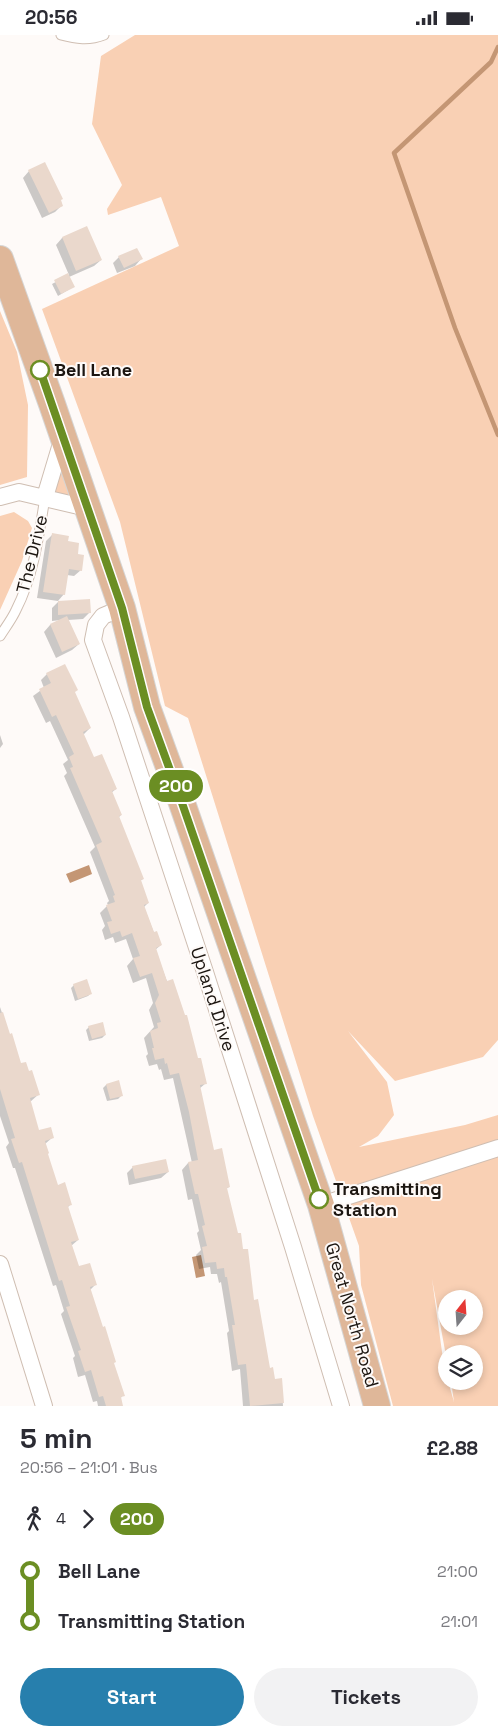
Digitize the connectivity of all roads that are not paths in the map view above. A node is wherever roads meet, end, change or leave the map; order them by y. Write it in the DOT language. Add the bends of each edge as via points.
graph roads {
  1 [pos="61,35"];
  2 [pos="104,35"];
  3 [pos="0,259"];
  4 [pos="64,437"];
  5 [pos="0,497"];
  6 [pos="45,497"];
  7 [pos="88,508"];
  8 [pos="122,608"];
  9 [pos="0,636"];
  10 [pos="498,1148"];
  11 [pos="321,1205"];
  12 [pos="0,1264"];
  13 [pos="44,1406"];
  14 [pos="341,1406"];
  15 [pos="377,1406"];
  1 -- 2 [label="lane" via="78,40"];
  3 -- 4 [label="main road, Great North Road"];
  4 -- 6 [label="street"];
  4 -- 7 [label="main road, Great North Road"];
  5 -- 6 [label="street" via="19,492"];
  6 -- 7 [label="street"];
  6 -- 9 [label="lane, The Drive" via="30,575 16,610"];
  7 -- 8 [label="main road, Great North Road"];
  8 -- 11 [label="main road, Great North Road" via="147,707"];
  8 -- 14 [label="street, Upland Drive" via="103,616 96,625 93,640 202,963"];
  10 -- 11 [label="street"];
  11 -- 15 [label="main road, Great North Road"];
  12 -- 13 [label="street"];
}
